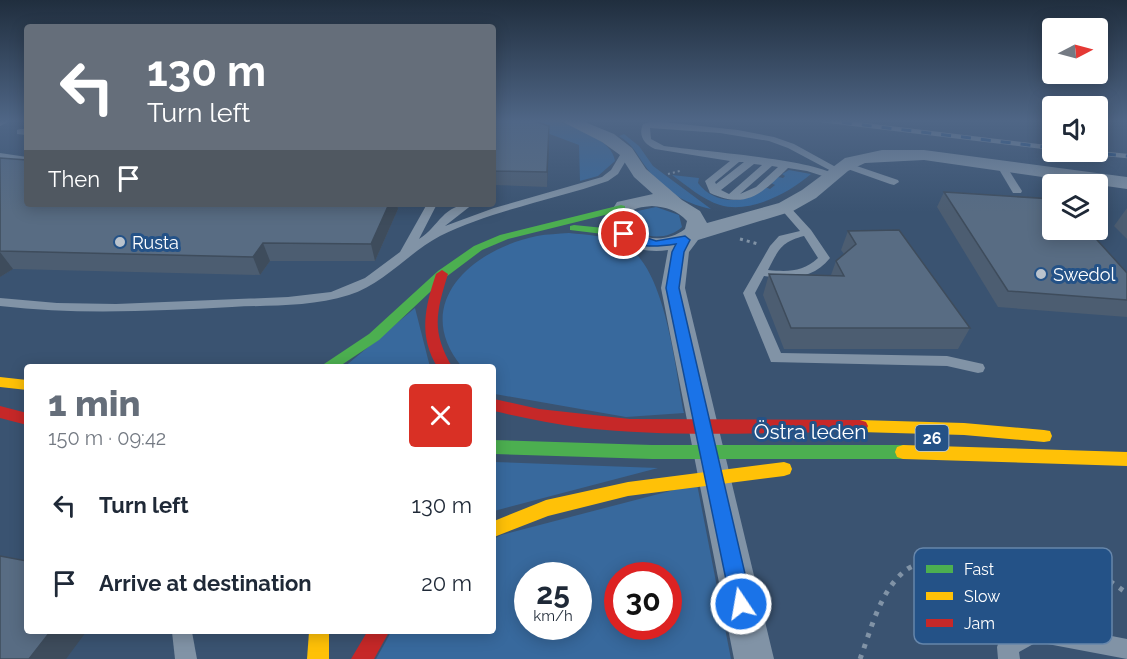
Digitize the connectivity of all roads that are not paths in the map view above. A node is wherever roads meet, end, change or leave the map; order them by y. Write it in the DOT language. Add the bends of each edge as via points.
graph roads {
  1 [pos="680,151"];
  2 [pos="797,151"];
  3 [pos="626,152"];
  4 [pos="0,156"];
  5 [pos="736,159"];
  6 [pos="24,160"];
  7 [pos="752,161"];
  8 [pos="770,163"];
  9 [pos="787,164"];
  10 [pos="1002,166"];
  11 [pos="838,171"];
  12 [pos="640,173"];
  13 [pos="894,182"];
  14 [pos="1127,183"];
  15 [pos="714,191"];
  16 [pos="1017,191"];
  17 [pos="731,197"];
  18 [pos="625,206"];
  19 [pos="680,206"];
  20 [pos="430,207"];
  21 [pos="463,207"];
  22 [pos="785,208"];
  23 [pos="753,215"];
  24 [pos="548,226"];
  25 [pos="807,232"];
  26 [pos="434,235"];
  27 [pos="688,237"];
  28 [pos="637,240"];
  29 [pos="405,254"];
  30 [pos="759,272"];
  31 [pos="442,274"];
  32 [pos="673,288"];
  33 [pos="0,302"];
  34 [pos="332,364"];
  35 [pos="443,364"];
  36 [pos="978,368"];
  37 [pos="0,382"];
  38 [pos="24,384"];
  39 [pos="0,394"];
  40 [pos="24,398"];
  41 [pos="496,406"];
  42 [pos="0,411"];
  43 [pos="24,412"];
  44 [pos="24,418"];
  45 [pos="550,434"];
  46 [pos="496,447"];
  47 [pos="1100,457"];
  48 [pos="1127,459"];
  49 [pos="917,467"];
  50 [pos="801,468"];
  51 [pos="496,528"];
  52 [pos="182,634"];
  53 [pos="319,634"];
  54 [pos="378,634"];
  55 [pos="1013,644"];
  56 [pos="1098,644"];
  57 [pos="1127,650"];
  58 [pos="186,659"];
  59 [pos="318,659"];
  60 [pos="362,659"];
  61 [pos="754,659"];
  62 [pos="1009,659"];
  1 -- 5 [label="lane"];
  2 -- 11 [label="lane"];
  3 -- 12 [label="street"];
  3 -- 26 [label="lane" via="615,172 605,179 467,220"];
  4 -- 6 [label="lane"];
  5 -- 7 [label="lane"];
  5 -- 15 [label="lane" via="710,181"];
  7 -- 8 [label="lane"];
  7 -- 15 [label="lane"];
  8 -- 9 [label="lane"];
  8 -- 17 [label="lane"];
  9 -- 11 [label="lane"];
  9 -- 17 [label="lane" via="750,195"];
  10 -- 11 [label="street" via="896,155 866,158"];
  10 -- 14 [label="street"];
  10 -- 16 [label="lane"];
  11 -- 13 [label="lane"];
  11 -- 22 [label="street" via="810,195"];
  12 -- 18 [label="street" via="635,194"];
  12 -- 19 [label="street"];
  15 -- 17 [label="lane"];
  18 -- 19 [label="street" via="652,200"];
  18 -- 24 [label="highway"];
  18 -- 28 [label="street" via="615,217 616,224 620,231"];
  19 -- 23 [label="street"];
  19 -- 27 [label="street" via="697,221"];
  20 -- 29 [label="lane"];
  21 -- 26 [label="lane" via="442,221"];
  22 -- 23 [label="street"];
  22 -- 25 [label="lane"];
  23 -- 27 [label="street"];
  24 -- 28 [label="highway" via="604,231"];
  24 -- 31 [label="highway" via="478,248"];
  25 -- 30 [label="lane" via="783,238"];
  25 -- 30 [label="lane" via="824,258 814,270 789,276"];
  26 -- 29 [label="lane"];
  27 -- 28 [label="street" via="664,244"];
  27 -- 32 [label="street" via="678,252"];
  28 -- 32 [label="street"];
  29 -- 33 [label="lane" via="371,281 344,292 292,300 161,307 32,306"];
  30 -- 36 [label="lane" via="749,293 776,358 947,361"];
  31 -- 34 [label="highway" via="374,338"];
  31 -- 35 [label="highway" via="429,312 429,337"];
  32 -- 61 [label="street"];
  37 -- 38 [label="highway"];
  39 -- 40 [label="highway"];
  41 -- 45 [label="highway, Östra leden / 26" via="529,416 633,426 977,427 1059,439"];
  42 -- 43 [label="highway"];
  42 -- 44 [label="highway"];
  46 -- 47 [label="highway, Östra leden / 26" via="594,453 982,452"];
  47 -- 48 [label="highway, Östra leden / 26"];
  47 -- 49 [label="highway" via="998,466"];
  50 -- 51 [label="highway" via="628,489 546,508"];
  52 -- 58 [label="lane"];
  53 -- 59 [label="highway"];
  54 -- 60 [label="highway"];
  55 -- 62 [label="lane" via="1008,647"];
  56 -- 57 [label="lane"];
}
